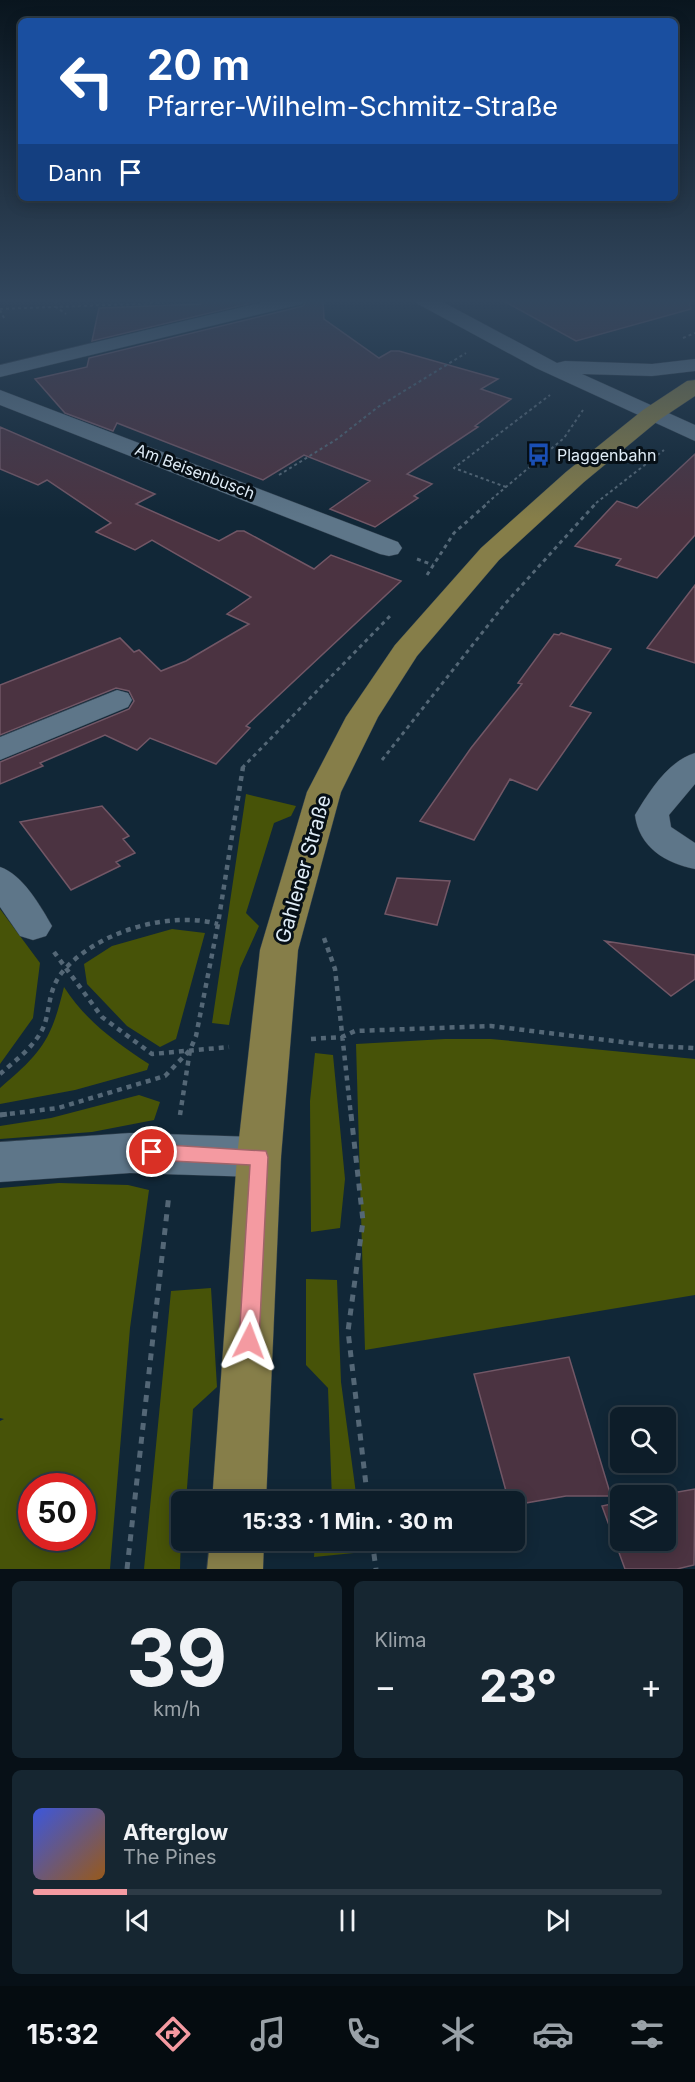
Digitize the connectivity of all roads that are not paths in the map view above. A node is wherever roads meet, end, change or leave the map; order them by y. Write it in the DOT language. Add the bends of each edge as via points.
graph roads {
  1 [pos="564,373"];
  2 [pos="695,386"];
  3 [pos="0,397"];
  4 [pos="651,415"];
  5 [pos="693,433"];
  6 [pos="389,548"];
  7 [pos="117,700"];
  8 [pos="0,749"];
  9 [pos="689,779"];
  10 [pos="695,856"];
  11 [pos="0,880"];
  12 [pos="33,926"];
  13 [pos="259,1157"];
  14 [pos="0,1162"];
  15 [pos="240,1491"];
  16 [pos="237,1551"];
  17 [pos="236,1569"];
  1 -- 4 [label="street"];
  2 -- 4 [label="main road, Gahlener Straße"];
  3 -- 6 [label="street, Am Beisenbusch"];
  4 -- 5 [label="street"];
  4 -- 13 [label="main road, Gahlener Straße" via="567,483 490,554 405,651 362,717 324,792 279,950"];
  7 -- 8 [label="street"];
  9 -- 10 [label="street" via="663,797 652,816 655,831 675,849"];
  11 -- 12 [label="street"];
  13 -- 14 [label="street" via="174,1151"];
  13 -- 15 [label="main road, Gahlener Straße"];
  16 -- 17 [label="main road"];
}
